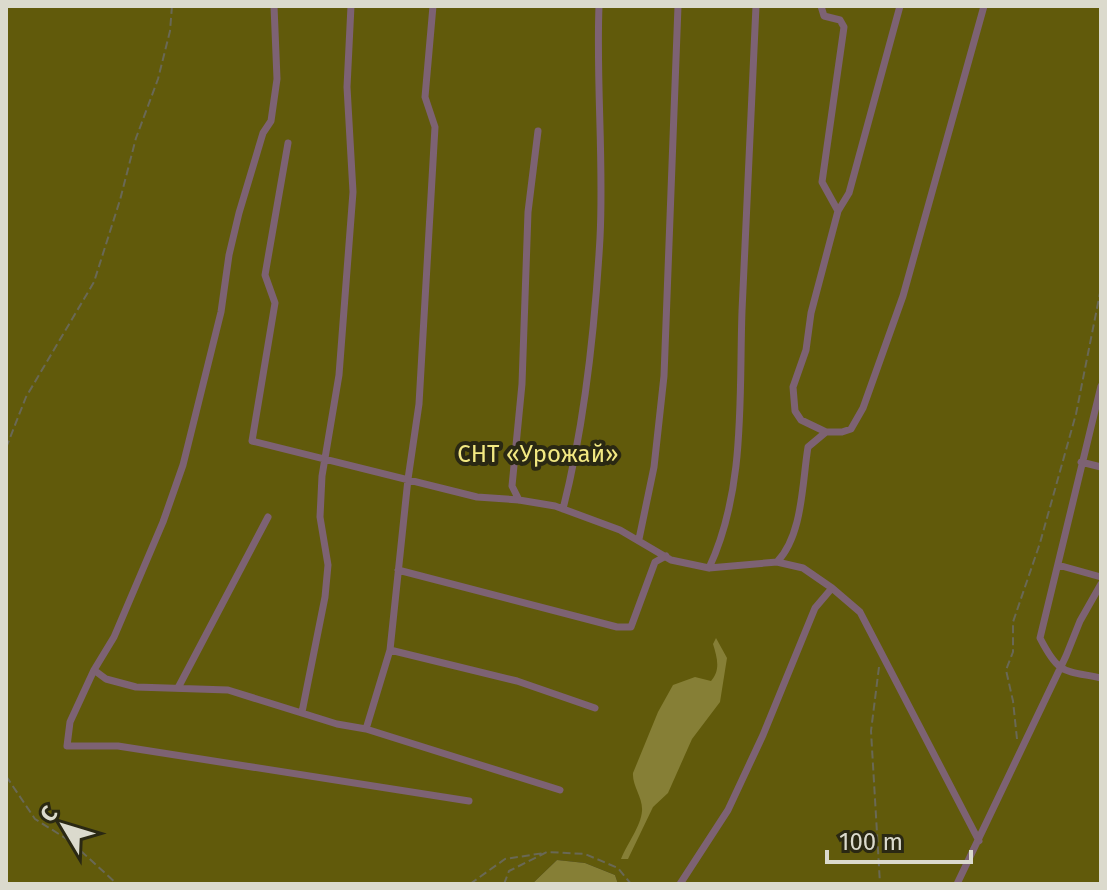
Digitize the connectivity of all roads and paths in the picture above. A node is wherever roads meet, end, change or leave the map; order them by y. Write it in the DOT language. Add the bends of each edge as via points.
graph roads {
  1 [pos="172,6"];
  2 [pos="274,6"];
  3 [pos="351,6"];
  4 [pos="433,6"];
  5 [pos="599,6"];
  6 [pos="678,6"];
  7 [pos="756,6"];
  8 [pos="821,6"];
  9 [pos="900,6"];
  10 [pos="984,6"];
  11 [pos="538,131"];
  12 [pos="288,143"];
  13 [pos="838,211"];
  14 [pos="1101,288"];
  15 [pos="1101,386"];
  16 [pos="826,432"];
  17 [pos="6,448"];
  18 [pos="325,461"];
  19 [pos="1081,462"];
  20 [pos="1101,467"];
  21 [pos="408,479"];
  22 [pos="519,500"];
  23 [pos="563,509"];
  24 [pos="268,517"];
  25 [pos="639,539"];
  26 [pos="666,556"];
  27 [pos="777,562"];
  28 [pos="1058,565"];
  29 [pos="709,568"];
  30 [pos="398,570"];
  31 [pos="1101,577"];
  32 [pos="1101,584"];
  33 [pos="832,588"];
  34 [pos="879,649"];
  35 [pos="390,650"];
  36 [pos="1059,669"];
  37 [pos="94,670"];
  38 [pos="1101,678"];
  39 [pos="179,686"];
  40 [pos="595,708"];
  41 [pos="302,712"];
  42 [pos="366,729"];
  43 [pos="1018,756"];
  44 [pos="6,776"];
  45 [pos="560,790"];
  46 [pos="469,801"];
  47 [pos="979,841"];
  48 [pos="547,852"];
  49 [pos="117,884"];
  50 [pos="470,884"];
  51 [pos="504,884"];
  52 [pos="631,884"];
  53 [pos="680,884"];
  54 [pos="880,884"];
  55 [pos="957,884"];
  1 -- 17 [label="path" via="158,79 94,282 26,397"];
  2 -- 37 [label="street" via="277,79 271,121 239,213 183,465 114,637"];
  3 -- 18 [label="street" via="347,87 353,192 339,375"];
  4 -- 21 [label="street" via="425,97 435,127 419,404"];
  5 -- 23 [label="street" via="600,237 583,415"];
  6 -- 25 [label="street" via="664,376"];
  7 -- 29 [label="street" via="739,456 719,547"];
  8 -- 13 [label="street" via="824,16 840,20 844,27 822,182"];
  9 -- 13 [label="street" via="849,193"];
  10 -- 16 [label="street" via="878,369 851,429"];
  11 -- 22 [label="street" via="528,212 522,384 512,486"];
  12 -- 18 [label="street" via="265,275 275,303 252,441"];
  13 -- 16 [label="street" via="793,387 801,420"];
  14 -- 43 [label="path" via="1076,414 1013,622 1013,652 1006,670"];
  15 -- 19 [label="street"];
  16 -- 27 [label="street" via="808,447 789,550"];
  18 -- 21 [label="street"];
  18 -- 41 [label="street" via="320,517 328,565"];
  19 -- 20 [label="street"];
  19 -- 28 [label="street"];
  21 -- 22 [label="street" via="477,497"];
  21 -- 30 [label="street"];
  22 -- 23 [label="street"];
  23 -- 25 [label="street"];
  24 -- 39 [label="street"];
  25 -- 26 [label="street"];
  26 -- 29 [label="street"];
  26 -- 30 [label="street" via="655,562 631,627"];
  27 -- 29 [label="street"];
  27 -- 33 [label="street" via="803,568"];
  28 -- 31 [label="street"];
  28 -- 36 [label="street" via="1040,638"];
  30 -- 35 [label="street"];
  32 -- 36 [label="street"];
  33 -- 34 [label="street" via="860,612"];
  33 -- 53 [label="street" via="815,608 728,810"];
  34 -- 47 [label="street"];
  34 -- 54 [label="path" via="871,731"];
  35 -- 40 [label="street" via="517,681"];
  35 -- 42 [label="street"];
  36 -- 38 [label="street"];
  36 -- 43 [label="street"];
  37 -- 39 [label="street" via="136,687"];
  37 -- 46 [label="street" via="70,722 67,746 118,746"];
  39 -- 41 [label="street" via="228,690"];
  41 -- 42 [label="street"];
  42 -- 45 [label="street"];
  43 -- 47 [label="street"];
  44 -- 49 [label="path" via="35,819 70,841"];
  47 -- 55 [label="street"];
  48 -- 50 [label="path" via="505,859"];
  48 -- 51 [label="path" via="509,871"];
  48 -- 52 [label="path" via="585,854 618,868"];
}
